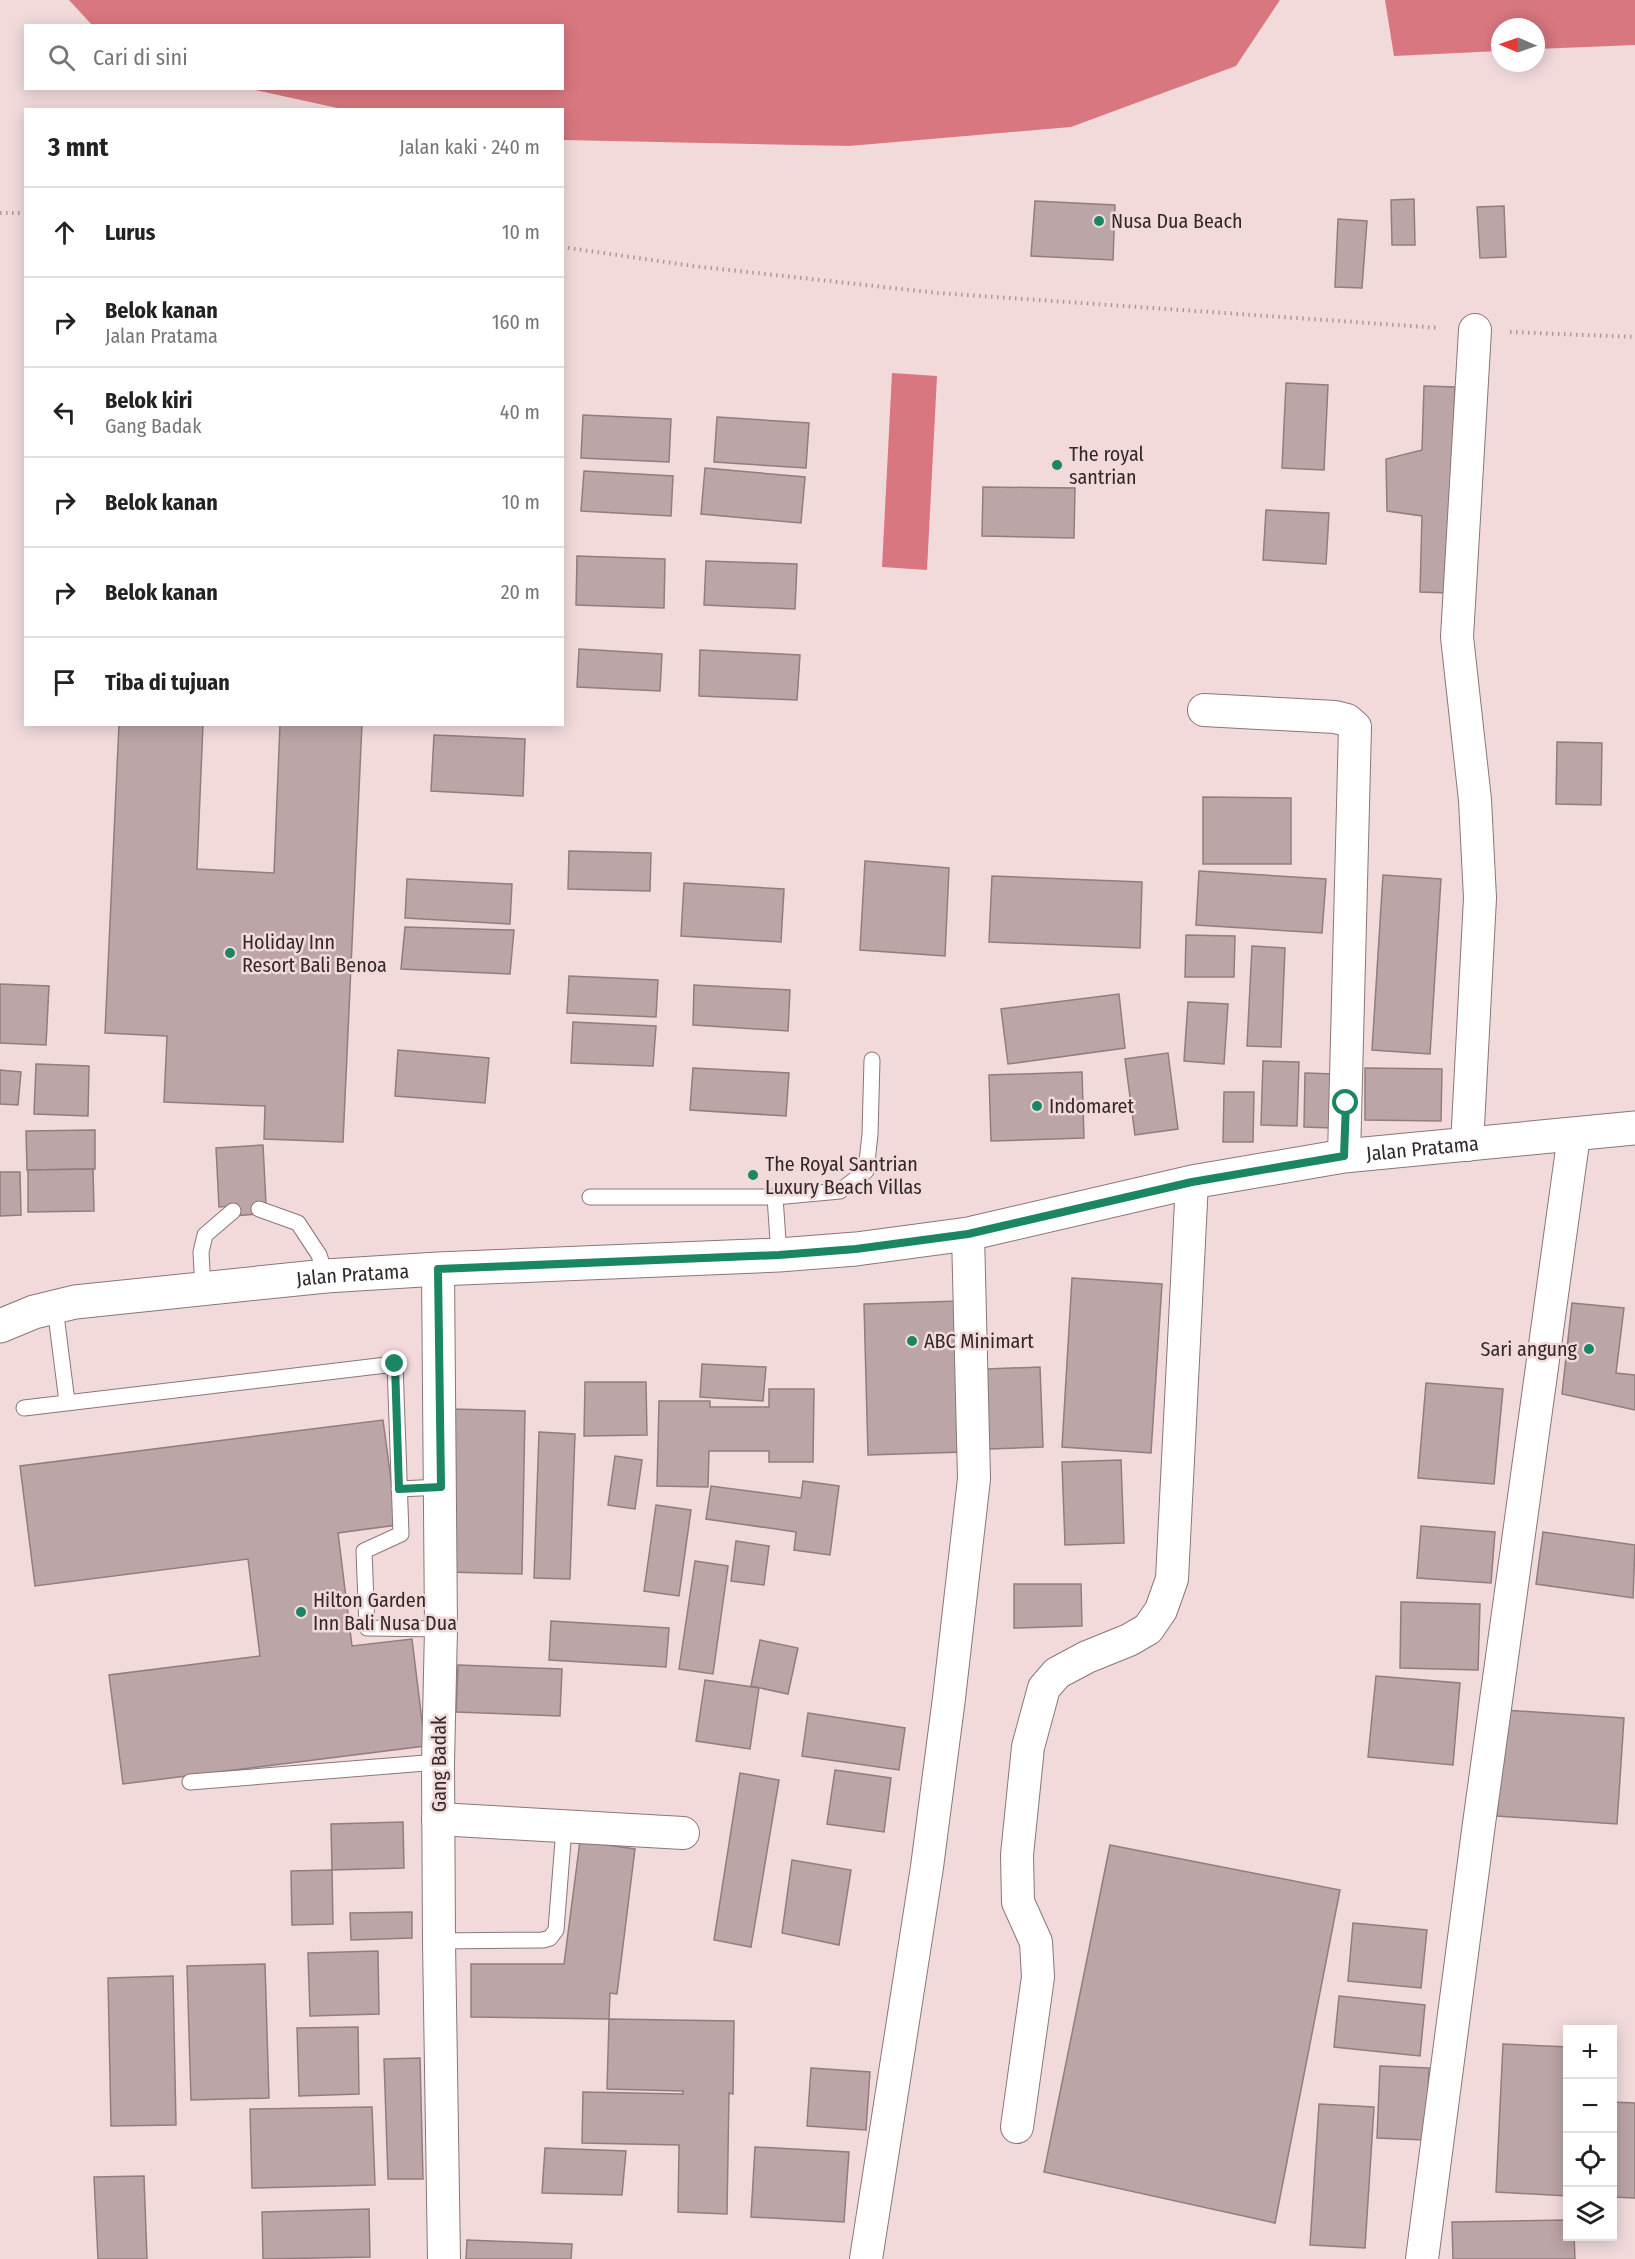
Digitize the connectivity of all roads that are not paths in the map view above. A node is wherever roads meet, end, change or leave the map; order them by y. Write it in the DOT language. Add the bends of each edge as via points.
graph roads {
  1 [pos="1475,330"];
  2 [pos="1204,710"];
  3 [pos="872,1060"];
  4 [pos="1635,1128"];
  5 [pos="1574,1135"];
  6 [pos="1467,1145"];
  7 [pos="1344,1156"];
  8 [pos="1192,1182"];
  9 [pos="590,1197"];
  10 [pos="776,1197"];
  11 [pos="259,1209"];
  12 [pos="233,1211"];
  13 [pos="968,1234"];
  14 [pos="779,1255"];
  15 [pos="438,1269"];
  16 [pos="326,1276"];
  17 [pos="203,1290"];
  18 [pos="55,1307"];
  19 [pos="0,1326"];
  20 [pos="67,1402"];
  21 [pos="24,1408"];
  22 [pos="441,1487"];
  23 [pos="399,1489"];
  24 [pos="441,1629"];
  25 [pos="438,1762"];
  26 [pos="190,1782"];
  27 [pos="438,1819"];
  28 [pos="564,1828"];
  29 [pos="683,1833"];
  30 [pos="439,1941"];
  31 [pos="1017,2127"];
  32 [pos="444,2259"];
  33 [pos="866,2259"];
  34 [pos="1422,2259"];
  1 -- 6 [label="street" via="1457,637 1475,800 1480,898"];
  2 -- 7 [label="street" via="1335,717 1355,727"];
  3 -- 10 [label="lane" via="866,1171 840,1191"];
  4 -- 5 [label="street, Jalan Pratama"];
  5 -- 6 [label="street, Jalan Pratama"];
  5 -- 34 [label="street"];
  6 -- 7 [label="street, Jalan Pratama"];
  7 -- 8 [label="street, Jalan Pratama"];
  8 -- 13 [label="street, Jalan Pratama"];
  8 -- 31 [label="street" via="1172,1579 1149,1629 1057,1673 1044,1688 1028,1747 1017,1856 1018,1902 1036,1942 1038,1977"];
  9 -- 10 [label="lane"];
  10 -- 14 [label="lane"];
  11 -- 16 [label="lane" via="298,1223 319,1255"];
  12 -- 17 [label="lane" via="205,1235 201,1252"];
  13 -- 14 [label="street, Jalan Pratama"];
  13 -- 33 [label="street" via="974,1479 927,1867"];
  14 -- 15 [label="street, Jalan Pratama"];
  15 -- 16 [label="street, Jalan Pratama"];
  15 -- 22 [label="street, Gang Badak"];
  16 -- 17 [label="street, Jalan Pratama"];
  17 -- 18 [label="street, Jalan Pratama"];
  18 -- 19 [label="street, Jalan Pratama"];
  18 -- 20 [label="lane"];
  20 -- 21 [label="lane"];
  20 -- 23 [label="lane" via="395,1364"];
  22 -- 23 [label="lane"];
  22 -- 24 [label="street, Gang Badak"];
  23 -- 24 [label="lane" via="401,1534 364,1551 367,1628"];
  24 -- 25 [label="street, Gang Badak"];
  25 -- 26 [label="lane"];
  25 -- 27 [label="street, Gang Badak"];
  27 -- 28 [label="street"];
  27 -- 30 [label="street, Gang Badak"];
  28 -- 29 [label="street"];
  28 -- 30 [label="lane" via="553,1935 543,1940"];
  30 -- 32 [label="street, Gang Badak"];
}
